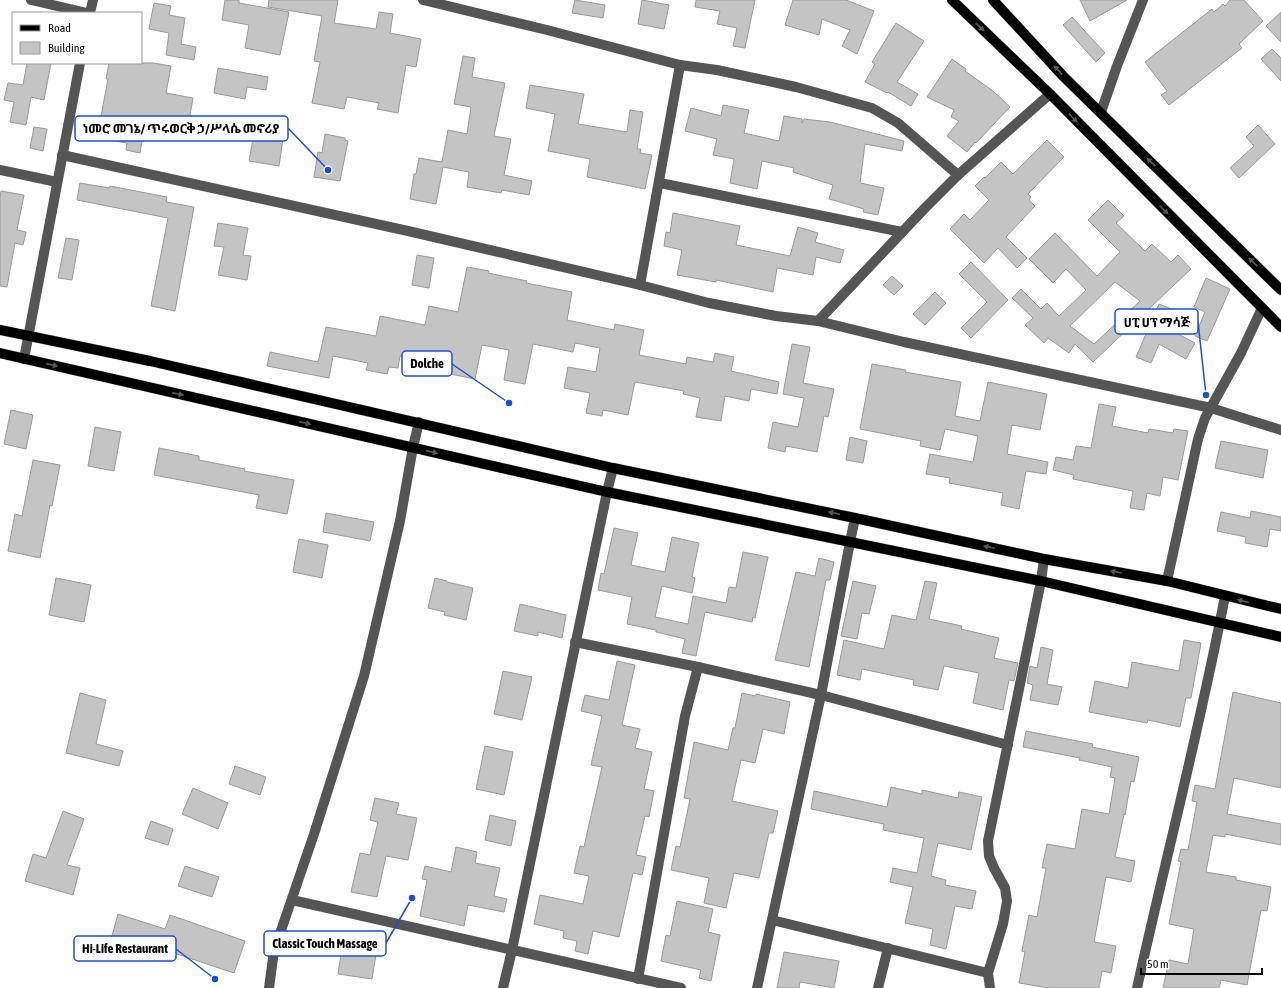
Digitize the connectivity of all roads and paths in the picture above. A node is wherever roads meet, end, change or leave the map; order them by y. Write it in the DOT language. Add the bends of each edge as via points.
graph roads {
  1 [pos="31,0"];
  2 [pos="93,0"];
  3 [pos="423,0"];
  4 [pos="952,0"];
  5 [pos="992,0"];
  6 [pos="1143,0"];
  7 [pos="85,12"];
  8 [pos="89,12"];
  9 [pos="80,64"];
  10 [pos="680,65"];
  11 [pos="1050,94"];
  12 [pos="1101,112"];
  13 [pos="62,155"];
  14 [pos="0,170"];
  15 [pos="958,175"];
  16 [pos="57,182"];
  17 [pos="660,183"];
  18 [pos="902,232"];
  19 [pos="640,285"];
  20 [pos="1281,290"];
  21 [pos="1262,308"];
  22 [pos="818,320"];
  23 [pos="1281,327"];
  24 [pos="0,330"];
  25 [pos="29,337"];
  26 [pos="0,353"];
  27 [pos="24,359"];
  28 [pos="1211,408"];
  29 [pos="419,422"];
  30 [pos="1281,430"];
  31 [pos="413,447"];
  32 [pos="613,468"];
  33 [pos="607,492"];
  34 [pos="856,518"];
  35 [pos="850,542"];
  36 [pos="1044,559"];
  37 [pos="1041,581"];
  38 [pos="1167,581"];
  39 [pos="1225,596"];
  40 [pos="1281,609"];
  41 [pos="1220,624"];
  42 [pos="1281,637"];
  43 [pos="575,642"];
  44 [pos="698,667"];
  45 [pos="821,695"];
  46 [pos="1008,745"];
  47 [pos="292,900"];
  48 [pos="772,920"];
  49 [pos="888,948"];
  50 [pos="512,950"];
  51 [pos="988,972"];
  52 [pos="638,979"];
  53 [pos="269,988"];
  54 [pos="503,988"];
  55 [pos="681,988"];
  56 [pos="757,988"];
  57 [pos="878,988"];
  58 [pos="990,988"];
  59 [pos="1137,988"];
  1 -- 7 [label="street"];
  2 -- 8 [label="street"];
  3 -- 10 [label="street"];
  4 -- 11 [label="main road, one-way"];
  12 -- 5 [label="main road, one-way" via="1063,76"];
  6 -- 12 [label="street"];
  9 -- 13 [label="street"];
  10 -- 15 [label="street" via="796,87 872,108 898,123"];
  10 -- 17 [label="street"];
  11 -- 15 [label="street"];
  11 -- 21 [label="main road, one-way"];
  20 -- 12 [label="main road, one-way"];
  13 -- 16 [label="street"];
  13 -- 19 [label="street"];
  14 -- 16 [label="street"];
  15 -- 18 [label="street"];
  16 -- 25 [label="street"];
  17 -- 18 [label="street"];
  17 -- 19 [label="street"];
  18 -- 22 [label="street"];
  19 -- 22 [label="street" via="776,316"];
  21 -- 23 [label="main road"];
  21 -- 28 [label="street"];
  22 -- 28 [label="street" via="904,342"];
  24 -- 25 [label="main road"];
  25 -- 27 [label="street"];
  25 -- 29 [label="main road" via="150,361"];
  26 -- 27 [label="main road"];
  27 -- 31 [label="main road, one-way"];
  28 -- 30 [label="street"];
  28 -- 38 [label="street" via="1198,438"];
  29 -- 31 [label="street"];
  29 -- 32 [label="main road"];
  31 -- 33 [label="main road, one-way"];
  31 -- 47 [label="street" via="400,521 364,676"];
  32 -- 33 [label="street"];
  34 -- 32 [label="main road, one-way"];
  33 -- 35 [label="main road"];
  33 -- 43 [label="street"];
  34 -- 35 [label="street"];
  36 -- 34 [label="main road, one-way"];
  35 -- 37 [label="main road"];
  35 -- 45 [label="street"];
  36 -- 37 [label="street"];
  38 -- 36 [label="main road, one-way"];
  37 -- 41 [label="main road"];
  37 -- 46 [label="street"];
  38 -- 39 [label="main road"];
  40 -- 39 [label="main road, one-way"];
  39 -- 41 [label="street"];
  41 -- 42 [label="main road"];
  41 -- 59 [label="street"];
  43 -- 44 [label="street"];
  43 -- 50 [label="street"];
  44 -- 45 [label="street"];
  44 -- 52 [label="street" via="685,716"];
  45 -- 46 [label="street"];
  45 -- 48 [label="street"];
  46 -- 51 [label="street" via="990,826 988,849 994,868 1005,888 1007,901"];
  47 -- 50 [label="street"];
  47 -- 53 [label="street" via="274,951"];
  48 -- 49 [label="street"];
  48 -- 56 [label="street"];
  49 -- 51 [label="street"];
  49 -- 57 [label="street"];
  50 -- 52 [label="street"];
  50 -- 54 [label="street"];
  51 -- 58 [label="street"];
  52 -- 55 [label="street"];
}
